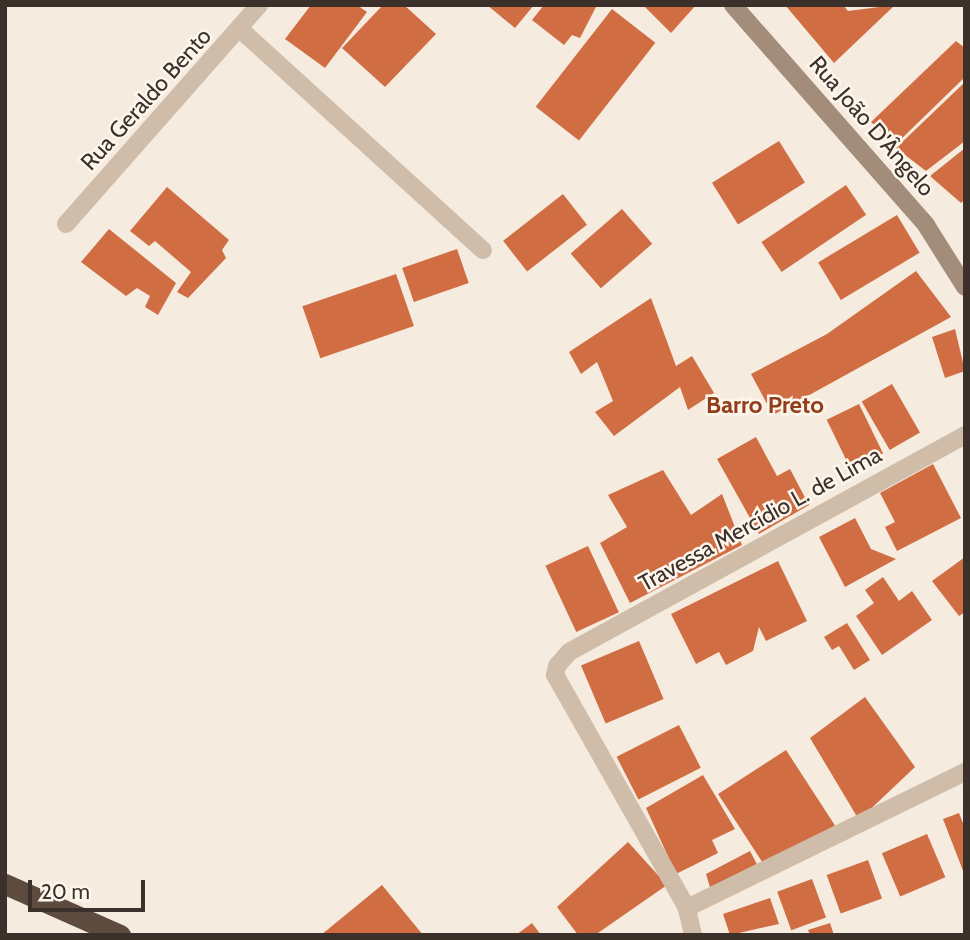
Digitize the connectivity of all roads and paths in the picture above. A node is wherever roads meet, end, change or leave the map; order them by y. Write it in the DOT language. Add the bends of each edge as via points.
graph roads {
  1 [pos="259,5"];
  2 [pos="733,5"];
  3 [pos="241,30"];
  4 [pos="66,224"];
  5 [pos="483,250"];
  6 [pos="965,288"];
  7 [pos="965,435"];
  8 [pos="965,772"];
  9 [pos="5,884"];
  10 [pos="687,908"];
  11 [pos="120,935"];
  12 [pos="693,935"];
  1 -- 3 [label="street, Rua Geraldo Bento"];
  2 -- 6 [label="street, Rua João D'Ângelo" via="926,225"];
  3 -- 4 [label="street, Rua Geraldo Bento"];
  3 -- 5 [label="street"];
  7 -- 10 [label="street, Travessa Mercídio L. de Lima" via="561,659 555,675"];
  8 -- 10 [label="street"];
  9 -- 11 [label="highway"];
  10 -- 12 [label="street"];
}
